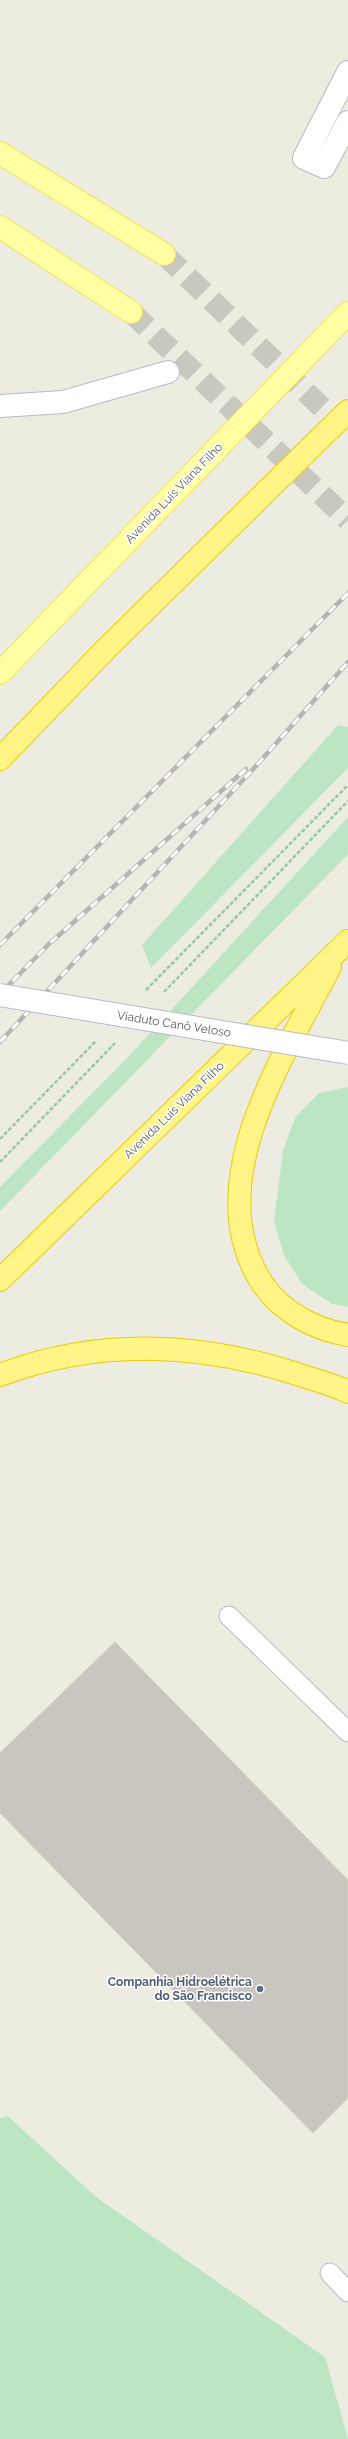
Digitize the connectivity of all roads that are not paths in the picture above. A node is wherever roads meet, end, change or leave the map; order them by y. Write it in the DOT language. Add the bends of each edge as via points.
graph roads {
  1 [pos="348,72"];
  2 [pos="348,94"];
  3 [pos="348,122"];
  4 [pos="320,146"];
  5 [pos="0,153"];
  6 [pos="0,227"];
  7 [pos="164,254"];
  8 [pos="132,312"];
  9 [pos="348,313"];
  10 [pos="168,372"];
  11 [pos="0,406"];
  12 [pos="348,411"];
  13 [pos="0,673"];
  14 [pos="0,759"];
  15 [pos="343,946"];
  16 [pos="0,994"];
  17 [pos="348,1053"];
  18 [pos="0,1280"];
  19 [pos="348,1335"];
  20 [pos="0,1374"];
  21 [pos="348,1392"];
  22 [pos="229,1616"];
  23 [pos="348,1732"];
  24 [pos="330,2273"];
  25 [pos="348,2292"];
  1 -- 3 [label="street" via="304,158 324,167"];
  2 -- 4 [label="street"];
  5 -- 7 [label="main road"];
  6 -- 8 [label="main road"];
  9 -- 13 [label="main road, Avenida Luís Viana Filho"];
  10 -- 11 [label="street" via="63,402"];
  12 -- 14 [label="highway" via="106,649"];
  15 -- 18 [label="highway, Avenida Luís Viana Filho"];
  15 -- 19 [label="highway" via="262,1101 251,1132 243,1169 240,1206 243,1237 252,1268 266,1289 281,1305 303,1320"];
  16 -- 17 [label="street, Viaduto Canô Veloso, bridge"];
  20 -- 21 [label="highway" via="79,1353 145,1347 208,1352 255,1362"];
  22 -- 23 [label="lane"];
  24 -- 25 [label="lane"];
}
